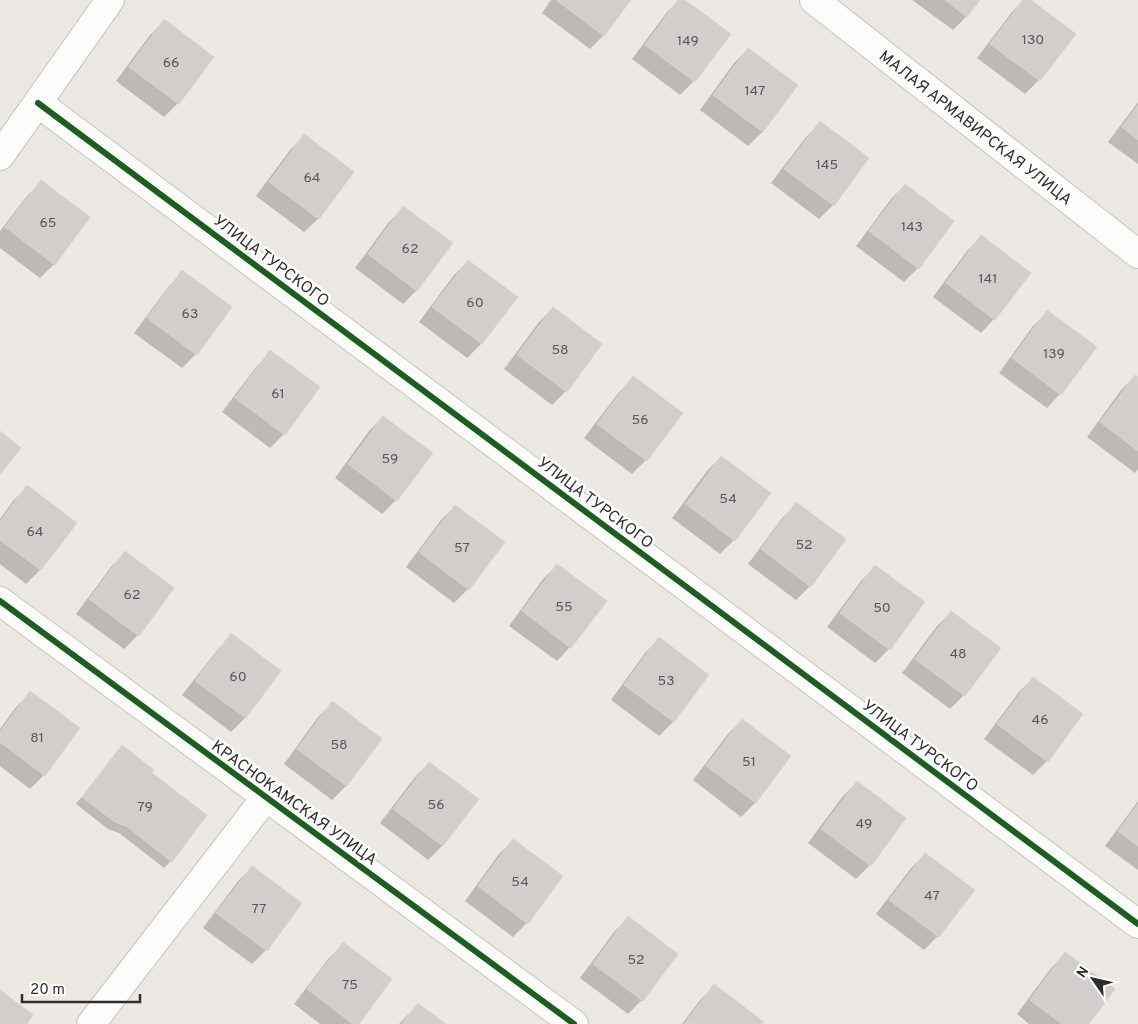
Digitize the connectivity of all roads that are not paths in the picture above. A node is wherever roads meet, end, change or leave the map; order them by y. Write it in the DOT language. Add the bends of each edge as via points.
graph roads {
  1 [pos="110,0"];
  2 [pos="814,0"];
  3 [pos="38,103"];
  4 [pos="0,156"];
  5 [pos="1138,254"];
  6 [pos="0,601"];
  7 [pos="266,797"];
  8 [pos="1138,924"];
  9 [pos="91,1024"];
  10 [pos="574,1024"];
  1 -- 3 [label="street"];
  2 -- 5 [label="street, МАЛАЯ АРМАВИРСКАЯ УЛИЦА"];
  3 -- 4 [label="street"];
  3 -- 8 [label="street, УЛИЦА ТУРСКОГО"];
  6 -- 7 [label="street, КРАСНОКАМСКАЯ УЛИЦА"];
  7 -- 9 [label="street"];
  7 -- 10 [label="street, КРАСНОКАМСКАЯ УЛИЦА"];
}
